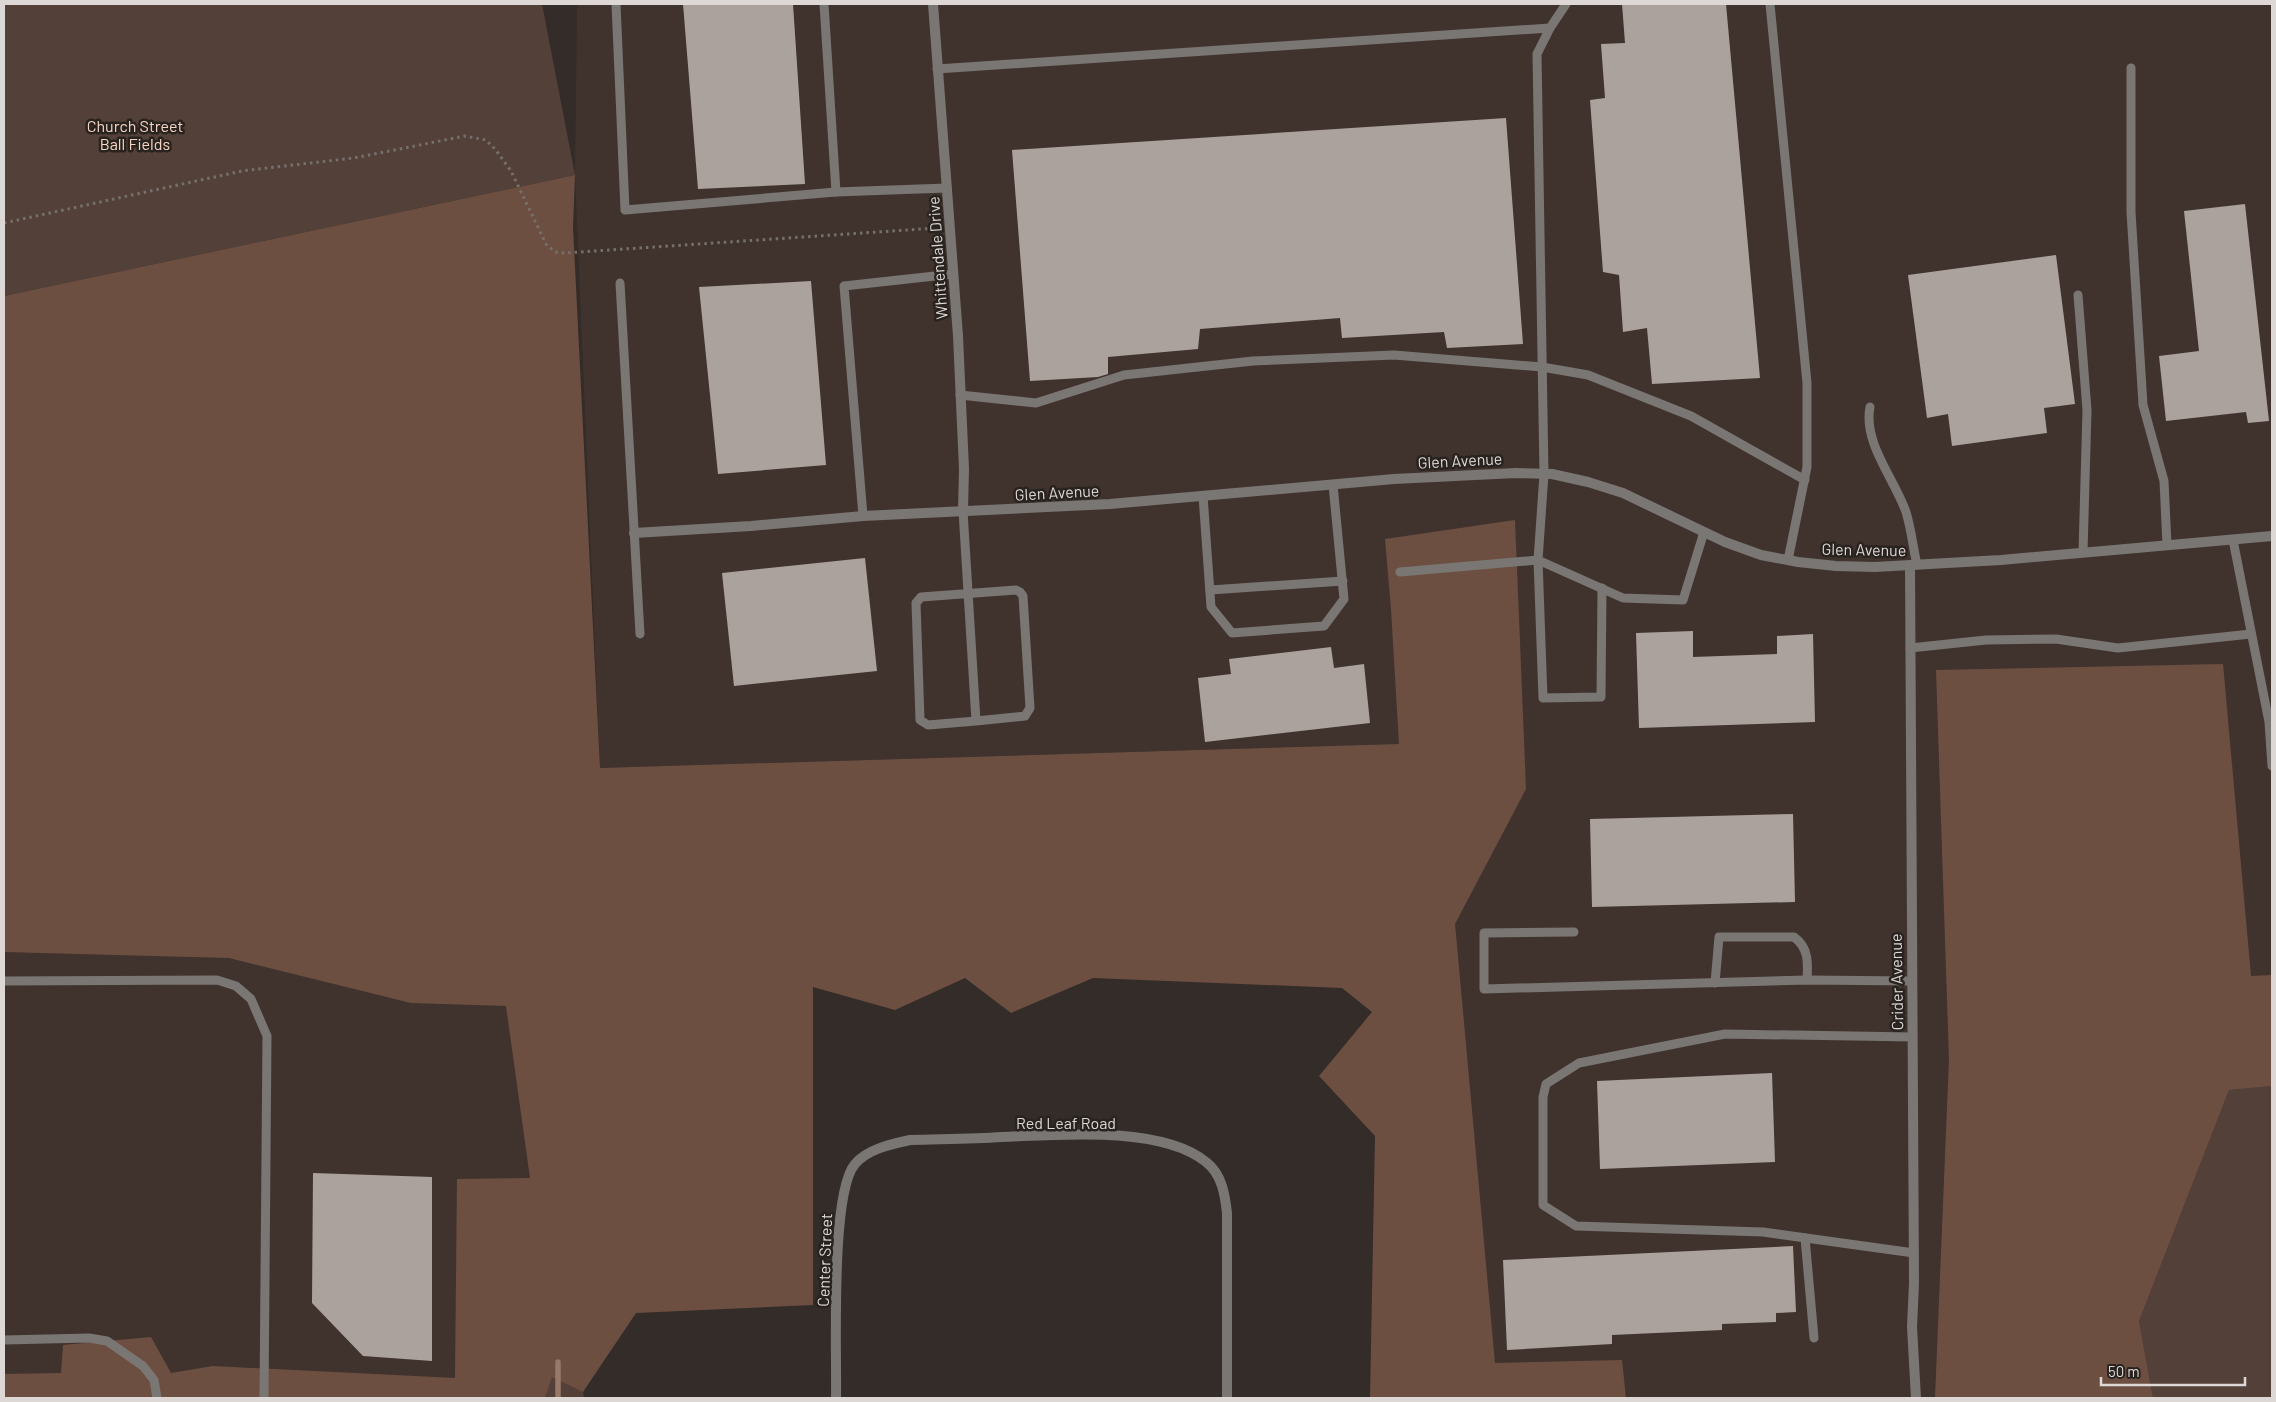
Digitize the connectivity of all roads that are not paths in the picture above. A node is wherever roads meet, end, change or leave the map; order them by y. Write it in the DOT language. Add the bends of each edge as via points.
graph roads {
  1 [pos="616,4"];
  2 [pos="824,4"];
  3 [pos="933,4"];
  4 [pos="1566,4"];
  5 [pos="1770,4"];
  6 [pos="1550,28"];
  7 [pos="2132,68"];
  8 [pos="938,69"];
  9 [pos="947,188"];
  10 [pos="836,192"];
  11 [pos="953,274"];
  12 [pos="620,283"];
  13 [pos="2078,295"];
  14 [pos="1542,367"];
  15 [pos="960,395"];
  16 [pos="1870,407"];
  17 [pos="1544,474"];
  18 [pos="1805,480"];
  19 [pos="1333,485"];
  20 [pos="1203,496"];
  21 [pos="963,511"];
  22 [pos="863,516"];
  23 [pos="1704,532"];
  24 [pos="634,533"];
  25 [pos="2272,536"];
  26 [pos="2233,540"];
  27 [pos="2167,545"];
  28 [pos="2083,552"];
  29 [pos="1538,560"];
  30 [pos="1788,560"];
  31 [pos="1913,565"];
  32 [pos="1400,572"];
  33 [pos="1342,581"];
  34 [pos="1602,588"];
  35 [pos="1210,590"];
  36 [pos="967,593"];
  37 [pos="640,634"];
  38 [pos="2251,634"];
  39 [pos="1910,648"];
  40 [pos="976,721"];
  41 [pos="2272,766"];
  42 [pos="1574,932"];
  43 [pos="1807,980"];
  44 [pos="1912,980"];
  45 [pos="4,981"];
  46 [pos="1715,983"];
  47 [pos="1912,1036"];
  48 [pos="888,1145"];
  49 [pos="1805,1238"];
  50 [pos="1914,1253"];
  51 [pos="1814,1338"];
  52 [pos="4,1340"];
  53 [pos="156,1398"];
  54 [pos="264,1398"];
  55 [pos="836,1398"];
  56 [pos="1227,1398"];
  57 [pos="1916,1398"];
  1 -- 10 [label="lane" via="626,210"];
  2 -- 10 [label="lane"];
  3 -- 8 [label="street, Whittendale Drive"];
  4 -- 6 [label="lane"];
  5 -- 18 [label="lane" via="1807,383"];
  6 -- 8 [label="lane"];
  6 -- 14 [label="lane" via="1537,54"];
  7 -- 27 [label="lane" via="2131,212 2143,405 2164,481"];
  8 -- 9 [label="street, Whittendale Drive"];
  9 -- 10 [label="lane"];
  9 -- 11 [label="street, Whittendale Drive"];
  11 -- 15 [label="street, Whittendale Drive"];
  11 -- 22 [label="lane" via="844,286"];
  12 -- 24 [label="lane"];
  13 -- 28 [label="lane" via="2087,410"];
  14 -- 15 [label="lane" via="1394,355 1253,361 1124,374 1036,403"];
  14 -- 17 [label="lane"];
  14 -- 18 [label="lane" via="1588,375 1691,416"];
  15 -- 21 [label="street, Whittendale Drive"];
  16 -- 31 [label="lane" via="1868,421 1878,451 1906,513"];
  17 -- 19 [label="street, Glen Avenue" via="1477,474"];
  17 -- 23 [label="street, Glen Avenue" via="1588,482 1623,493"];
  17 -- 29 [label="lane"];
  18 -- 30 [label="lane"];
  19 -- 20 [label="street, Glen Avenue"];
  19 -- 33 [label="lane"];
  20 -- 21 [label="street, Glen Avenue"];
  20 -- 35 [label="lane"];
  21 -- 22 [label="street, Glen Avenue"];
  21 -- 36 [label="lane"];
  22 -- 24 [label="street, Glen Avenue"];
  23 -- 30 [label="street, Glen Avenue" via="1761,555"];
  23 -- 34 [label="lane" via="1684,600 1623,598"];
  24 -- 37 [label="lane"];
  25 -- 26 [label="street, Glen Avenue"];
  26 -- 27 [label="street, Glen Avenue"];
  26 -- 38 [label="lane"];
  27 -- 28 [label="street, Glen Avenue"];
  28 -- 31 [label="street, Glen Avenue"];
  29 -- 32 [label="lane"];
  29 -- 34 [label="lane"];
  29 -- 34 [label="lane" via="1543,698 1601,697"];
  30 -- 31 [label="street, Glen Avenue" via="1836,566"];
  31 -- 39 [label="street, Crider Avenue"];
  33 -- 35 [label="lane"];
  33 -- 35 [label="lane" via="1344,599 1324,626 1232,632 1211,607"];
  36 -- 40 [label="lane"];
  36 -- 40 [label="lane" via="921,597 916,603 920,720 928,725"];
  36 -- 40 [label="lane" via="1016,590 1023,596 1030,708 1025,716"];
  38 -- 39 [label="lane" via="2118,648 2056,639 1986,640"];
  38 -- 41 [label="lane" via="2269,722"];
  39 -- 44 [label="street, Crider Avenue"];
  42 -- 46 [label="lane" via="1484,932 1484,989"];
  43 -- 44 [label="lane"];
  43 -- 46 [label="lane"];
  43 -- 46 [label="lane" via="1806,951 1794,937 1719,937"];
  44 -- 47 [label="street, Crider Avenue"];
  45 -- 54 [label="lane" via="217,980 236,986 251,999 268,1036"];
  47 -- 49 [label="lane" via="1725,1034 1579,1063 1546,1084 1543,1097 1543,1205 1576,1226 1763,1232"];
  47 -- 50 [label="street, Crider Avenue"];
  48 -- 55 [label="street, Center Street" via="855,1164 841,1201"];
  48 -- 56 [label="street, Red Leaf Road" via="910,1140 1104,1134 1165,1143 1189,1151 1207,1162 1218,1176 1226,1213"];
  49 -- 50 [label="lane"];
  49 -- 51 [label="lane"];
  50 -- 57 [label="street, Crider Avenue" via="1912,1327"];
  52 -- 53 [label="lane" via="89,1338 107,1341 143,1366 154,1380"];
}
